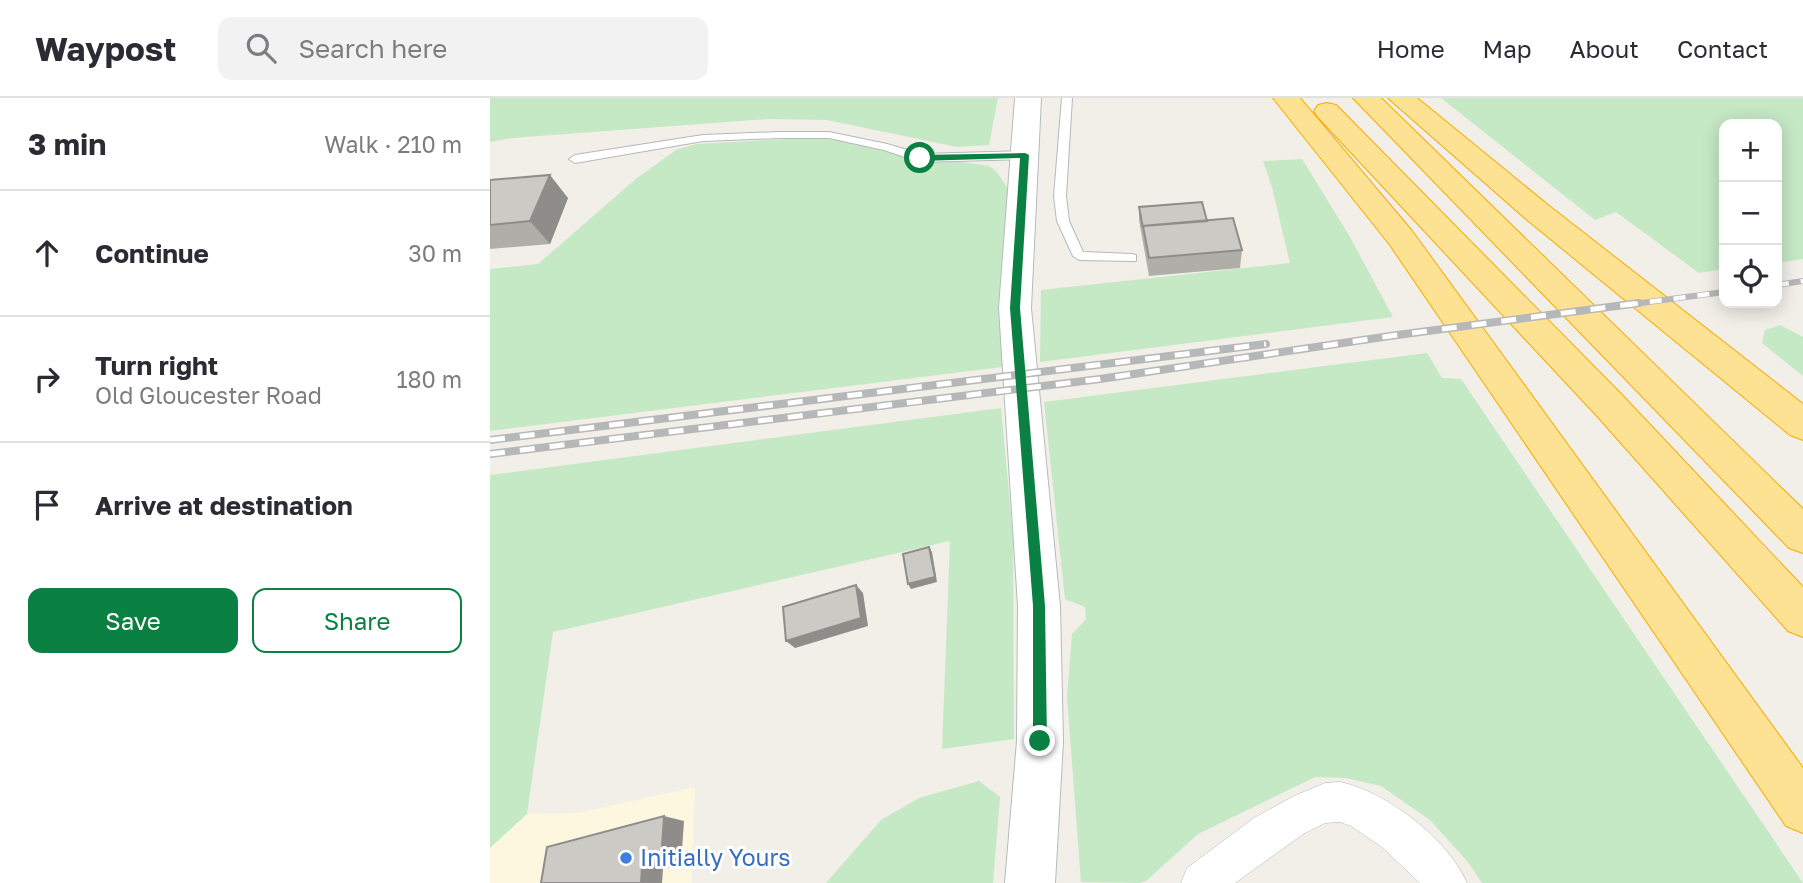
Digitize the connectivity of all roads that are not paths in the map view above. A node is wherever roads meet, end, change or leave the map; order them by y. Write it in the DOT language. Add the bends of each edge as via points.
graph roads {
  1 [pos="1028,98"];
  2 [pos="1067,98"];
  3 [pos="1272,98"];
  4 [pos="1286,98"];
  5 [pos="1313,98"];
  6 [pos="1366,98"];
  7 [pos="1401,98"];
  8 [pos="1025,155"];
  9 [pos="575,159"];
  10 [pos="1131,258"];
  11 [pos="1803,425"];
  12 [pos="1803,535"];
  13 [pos="1622,554"];
  14 [pos="1803,617"];
  15 [pos="1803,809"];
  16 [pos="1030,883"];
  17 [pos="1202,883"];
  18 [pos="1446,883"];
  1 -- 8 [label="main road"];
  2 -- 10 [label="lane" via="1060,196 1063,221 1079,256"];
  3 -- 13 [label="highway" via="1391,241"];
  4 -- 13 [label="highway" via="1401,239"];
  5 -- 14 [label="highway" via="1610,406"];
  6 -- 12 [label="highway"];
  7 -- 11 [label="highway"];
  8 -- 9 [label="lane" via="920,158 829,135 779,135 703,138"];
  8 -- 16 [label="main road" via="1015,308 1039,606 1040,741"];
  13 -- 15 [label="highway"];
  17 -- 18 [label="street" via="1293,816 1339,801 1363,810 1395,832"];
}
